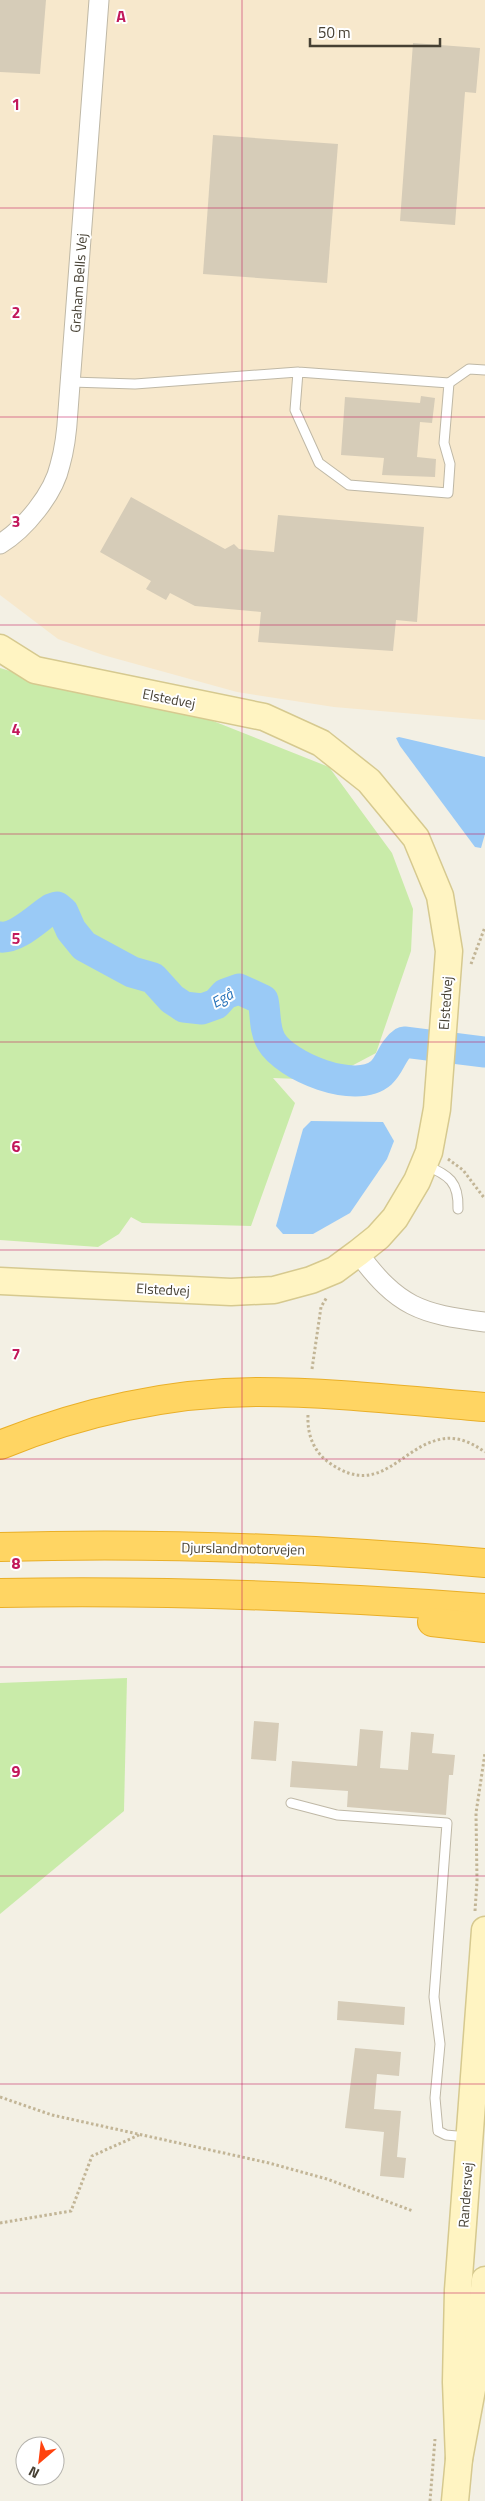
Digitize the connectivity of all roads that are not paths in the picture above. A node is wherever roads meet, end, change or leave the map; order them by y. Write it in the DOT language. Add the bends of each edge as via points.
graph roads {
  1 [pos="99,0"];
  2 [pos="485,370"];
  3 [pos="298,372"];
  4 [pos="71,382"];
  5 [pos="449,383"];
  6 [pos="0,544"];
  7 [pos="0,648"];
  8 [pos="424,1165"];
  9 [pos="458,1209"];
  10 [pos="358,1253"];
  11 [pos="0,1281"];
  12 [pos="485,1322"];
  13 [pos="485,1406"];
  14 [pos="0,1445"];
  15 [pos="0,1547"];
  16 [pos="485,1563"];
  17 [pos="150,1592"];
  18 [pos="0,1593"];
  19 [pos="485,1608"];
  20 [pos="485,1628"];
  21 [pos="291,1803"];
  22 [pos="485,1930"];
  23 [pos="477,2148"];
  24 [pos="485,2280"];
  25 [pos="459,2459"];
  26 [pos="455,2501"];
  1 -- 4 [label="street, Graham Bells Vej"];
  2 -- 5 [label="lane" via="469,369"];
  3 -- 4 [label="lane" via="134,384"];
  3 -- 5 [label="lane"];
  3 -- 5 [label="lane" via="295,410 319,463 349,485 448,493 450,464 444,444"];
  4 -- 6 [label="street, Graham Bells Vej" via="60,466 44,500 24,524"];
  7 -- 8 [label="street, Elstedvej" via="35,670 264,717 321,743 369,781 416,838 440,896 450,952 436,1116"];
  8 -- 9 [label="lane" via="447,1176 457,1187"];
  8 -- 10 [label="street, Elstedvej" via="395,1218"];
  10 -- 11 [label="street, Elstedvej" via="334,1270 274,1290 231,1292"];
  10 -- 12 [label="street" via="384,1286 400,1298 424,1311"];
  13 -- 14 [label="highway" via="258,1392 181,1397 105,1411"];
  15 -- 16 [label="highway, Djurslandmotorvejen" via="285,1548"];
  17 -- 18 [label="highway"];
  17 -- 19 [label="highway" via="353,1598"];
  17 -- 20 [label="highway"];
  21 -- 23 [label="lane" via="337,1815 447,1823 434,1979 440,2044 436,2124 438,2131"];
  22 -- 23 [label="street, Randersvej"];
  23 -- 25 [label="street, Randersvej" via="458,2290 456,2382"];
  24 -- 25 [label="street, Randersvej" via="473,2384"];
  25 -- 26 [label="street, Randersvej"];
}
